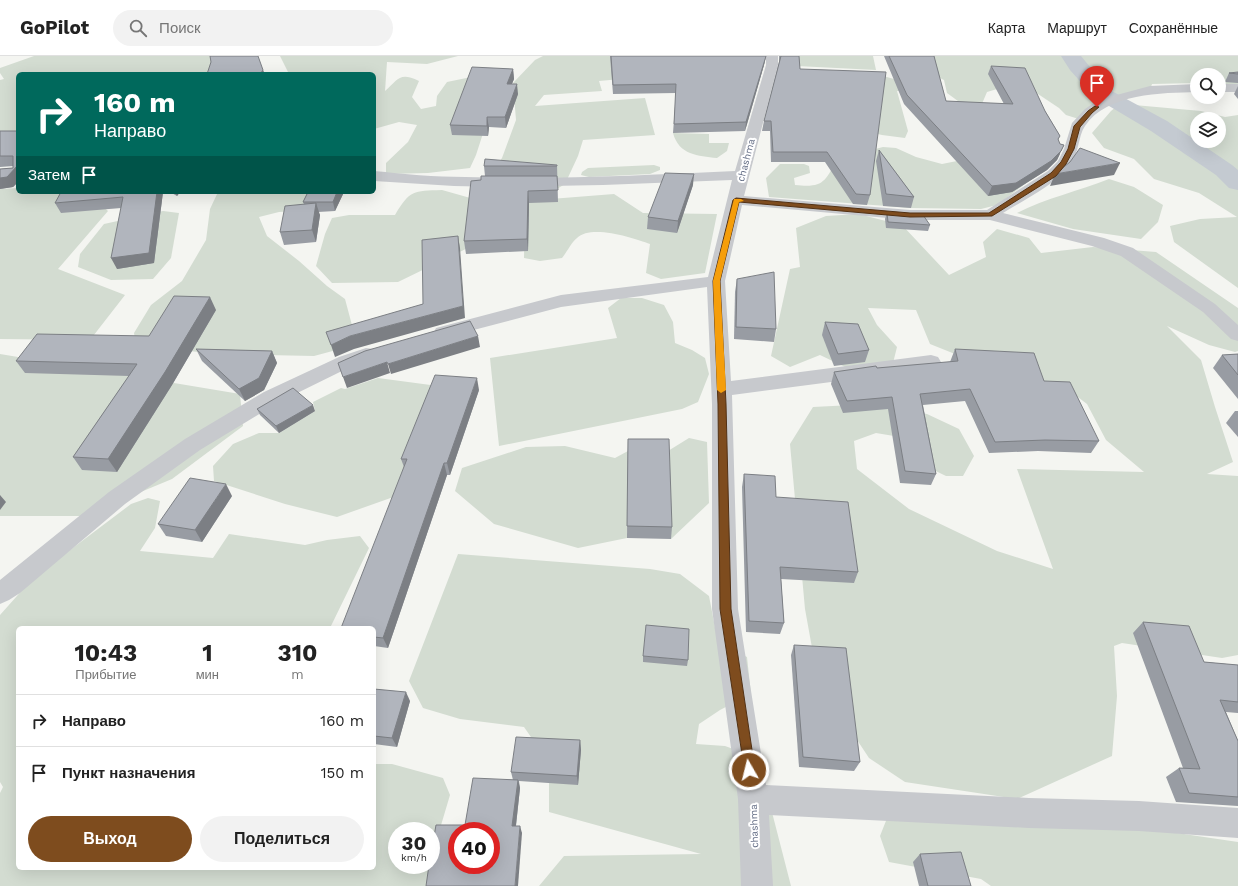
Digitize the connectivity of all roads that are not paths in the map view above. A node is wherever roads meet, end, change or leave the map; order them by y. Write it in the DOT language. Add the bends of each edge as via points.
graph roads {
  1 [pos="772,56"];
  2 [pos="1190,88"];
  3 [pos="1226,88"];
  4 [pos="1238,88"];
  5 [pos="741,175"];
  6 [pos="376,176"];
  7 [pos="736,200"];
  8 [pos="990,215"];
  9 [pos="716,281"];
  10 [pos="1238,335"];
  11 [pos="427,336"];
  12 [pos="383,349"];
  13 [pos="931,362"];
  14 [pos="721,389"];
  15 [pos="0,593"];
  16 [pos="753,799"];
  17 [pos="1238,823"];
  18 [pos="757,886"];
  1 -- 5 [label="street, сhashma" via="772,65"];
  2 -- 8 [label="street" via="1150,90 1103,103 1077,126 1071,149 1064,163 1053,174"];
  3 -- 4 [label="street"];
  5 -- 6 [label="street" via="522,182 463,182"];
  5 -- 7 [label="street, сhashma"];
  7 -- 8 [label="street" via="910,215"];
  7 -- 9 [label="street, сhashma"];
  8 -- 10 [label="street" via="1098,242 1127,252 1209,308"];
  9 -- 11 [label="street" via="561,301"];
  9 -- 14 [label="street, сhashma"];
  12 -- 15 [label="street" via="361,355 276,394 173,457 75,530"];
  13 -- 14 [label="street"];
  14 -- 16 [label="street, сhashma" via="725,609"];
  16 -- 17 [label="street" via="1139,816"];
  16 -- 18 [label="street, сhashma"];
}
